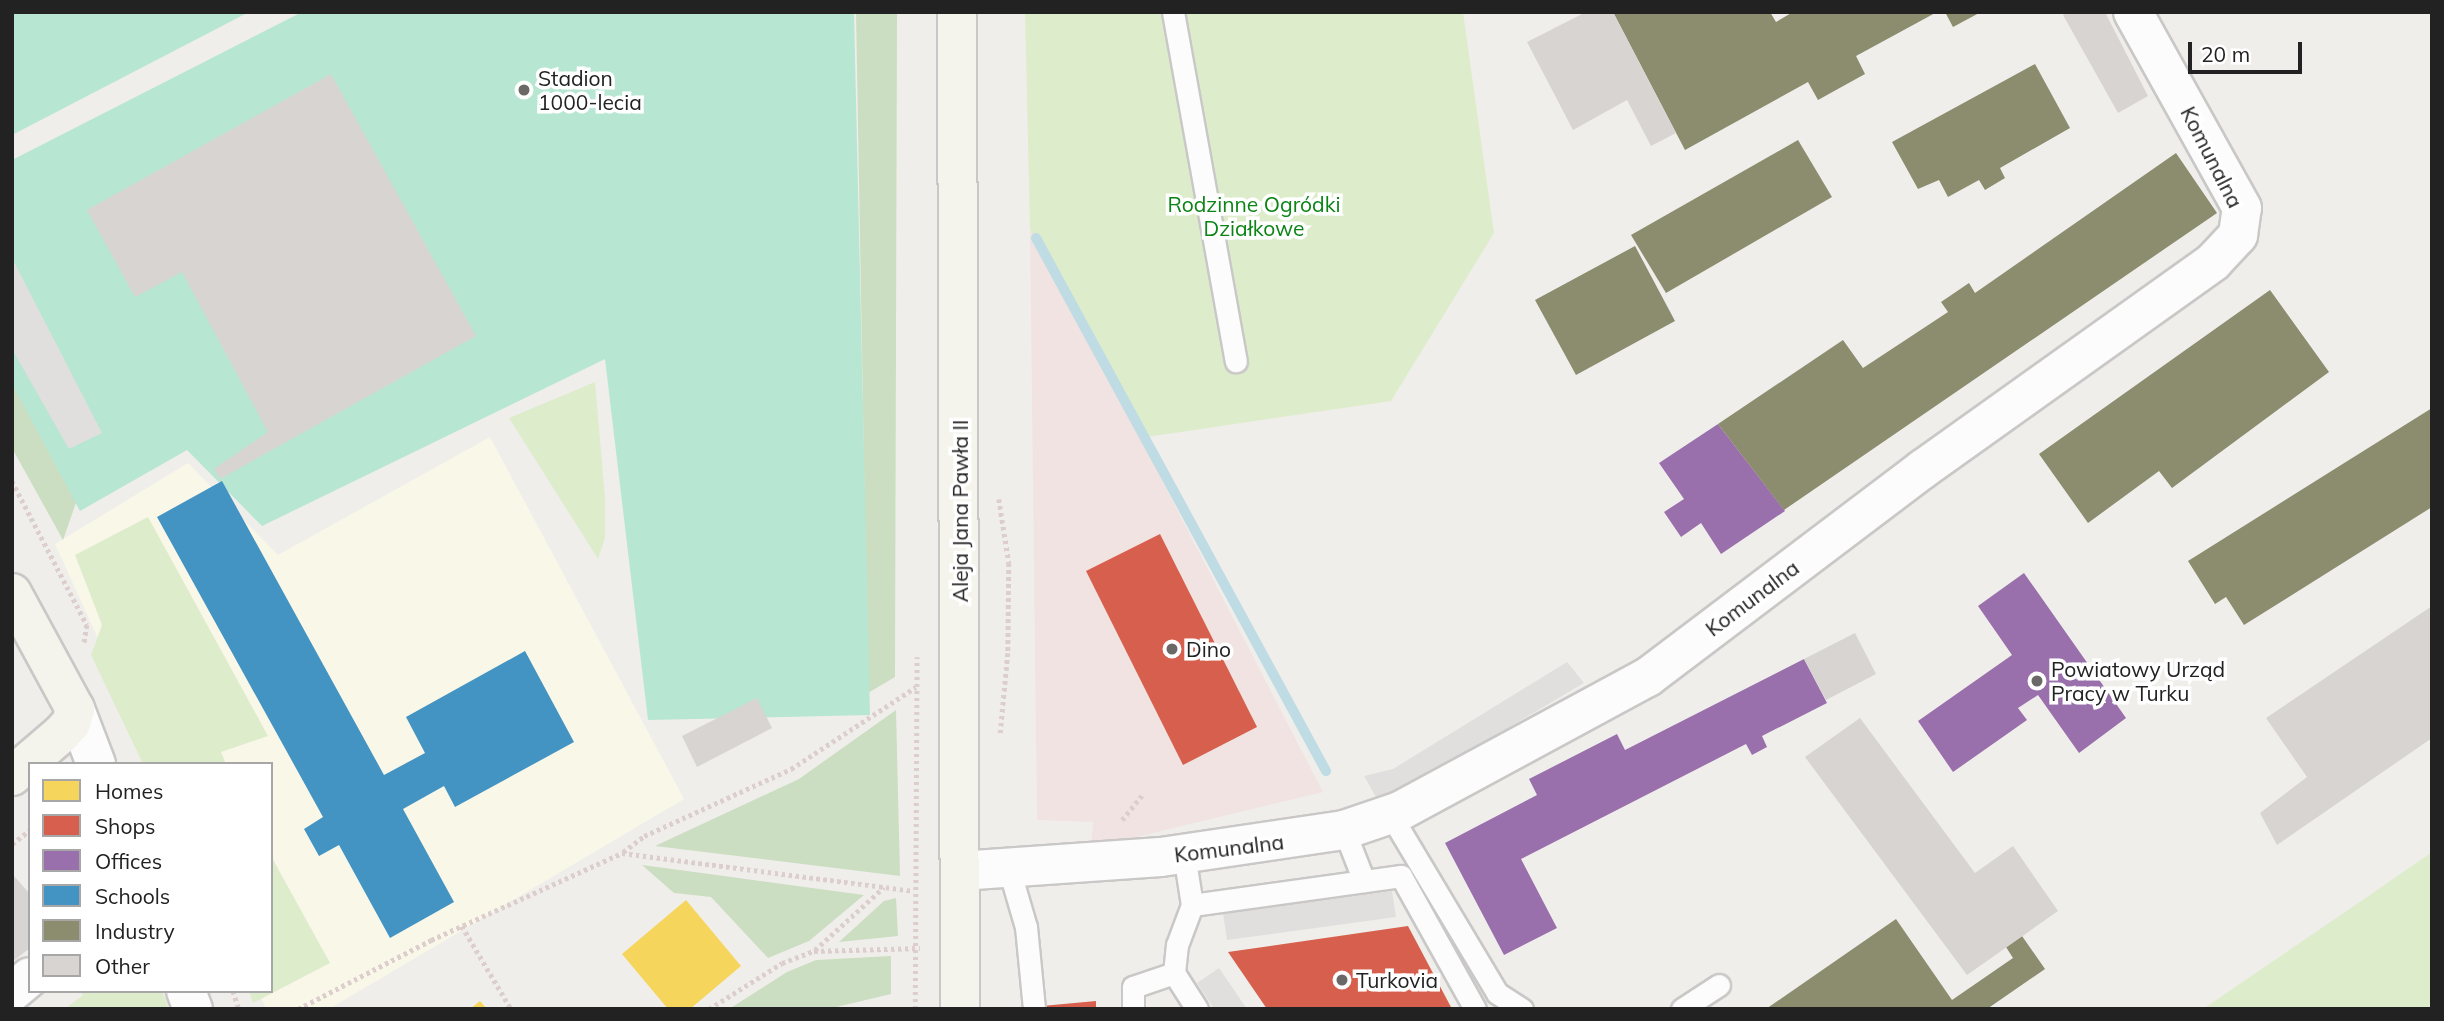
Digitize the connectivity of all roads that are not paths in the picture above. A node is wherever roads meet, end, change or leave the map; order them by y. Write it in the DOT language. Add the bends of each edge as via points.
graph roads {
  1 [pos="957,12"];
  2 [pos="1173,12"];
  3 [pos="2133,12"];
  4 [pos="1236,361"];
  5 [pos="12,593"];
  6 [pos="75,709"];
  7 [pos="28,762"];
  8 [pos="28,762"];
  9 [pos="95,762"];
  10 [pos="12,776"];
  11 [pos="1390,814"];
  12 [pos="1344,830"];
  13 [pos="1184,854"];
  14 [pos="1009,869"];
  15 [pos="960,871"];
  16 [pos="1364,881"];
  17 [pos="1192,905"];
  18 [pos="1174,973"];
  19 [pos="28,979"];
  20 [pos="1719,985"];
  21 [pos="12,992"];
  22 [pos="960,1009"];
  23 [pos="1034,1009"];
  24 [pos="1133,1009"];
  25 [pos="1197,1009"];
  26 [pos="1475,1009"];
  27 [pos="1522,1009"];
  28 [pos="1682,1009"];
  1 -- 15 [label="main road, Aleja Jana Pawła II"];
  2 -- 4 [label="lane"];
  3 -- 11 [label="street, Komunalna" via="2242,208 2238,235 2213,261 1923,469 1648,677 1525,747"];
  5 -- 6 [label="main road"];
  6 -- 7 [label="main road" via="71,723"];
  6 -- 9 [label="street"];
  8 -- 10 [label="main road"];
  11 -- 12 [label="street, Komunalna"];
  11 -- 27 [label="lane" via="1497,993"];
  12 -- 13 [label="street, Komunalna"];
  12 -- 16 [label="lane"];
  13 -- 14 [label="street, Komunalna"];
  13 -- 17 [label="lane"];
  14 -- 15 [label="street, Komunalna"];
  14 -- 23 [label="lane" via="1026,927"];
  15 -- 22 [label="main road, Aleja Jana Pawła II"];
  16 -- 17 [label="lane"];
  16 -- 26 [label="lane" via="1401,876"];
  17 -- 18 [label="lane" via="1177,945"];
  18 -- 24 [label="lane" via="1133,987"];
  18 -- 25 [label="lane"];
  19 -- 21 [label="street"];
  20 -- 28 [label="lane"];
}
